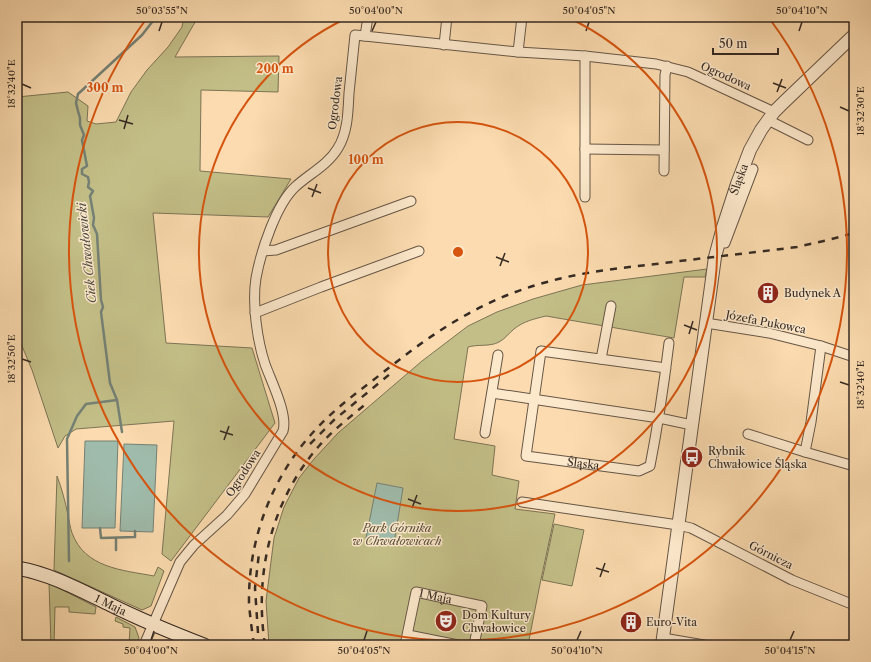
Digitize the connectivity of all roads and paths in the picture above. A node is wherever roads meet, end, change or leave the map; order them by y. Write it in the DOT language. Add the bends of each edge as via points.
graph roads {
  1 [pos="368,17"];
  2 [pos="447,17"];
  3 [pos="522,17"];
  4 [pos="854,35"];
  5 [pos="365,36"];
  6 [pos="444,45"];
  7 [pos="518,52"];
  8 [pos="585,56"];
  9 [pos="667,66"];
  10 [pos="771,116"];
  11 [pos="808,140"];
  12 [pos="585,149"];
  13 [pos="664,150"];
  14 [pos="753,169"];
  15 [pos="664,172"];
  16 [pos="585,197"];
  17 [pos="411,201"];
  18 [pos="718,242"];
  19 [pos="263,251"];
  20 [pos="419,251"];
  21 [pos="611,306"];
  22 [pos="255,313"];
  23 [pos="706,323"];
  24 [pos="669,343"];
  25 [pos="822,346"];
  26 [pos="498,355"];
  27 [pos="854,358"];
  28 [pos="601,359"];
  29 [pos="666,368"];
  30 [pos="492,393"];
  31 [pos="534,399"];
  32 [pos="659,418"];
  33 [pos="692,426"];
  34 [pos="485,433"];
  35 [pos="748,434"];
  36 [pos="805,452"];
  37 [pos="854,466"];
  38 [pos="522,502"];
  39 [pos="678,525"];
  40 [pos="17,568"];
  41 [pos="854,605"];
  42 [pos="153,624"];
  43 [pos="408,635"];
  44 [pos="662,641"];
  45 [pos="144,645"];
  46 [pos="204,645"];
  47 [pos="405,645"];
  48 [pos="458,645"];
  49 [pos="474,645"];
  50 [pos="704,645"];
  1 -- 5 [label="street"];
  2 -- 6 [label="street"];
  3 -- 7 [label="street"];
  4 -- 10 [label="street, Śląska"];
  5 -- 6 [label="street, Ogrodowa"];
  5 -- 19 [label="street, Ogrodowa" via="355,35 346,122 340,145 330,159 287,197 278,212"];
  6 -- 7 [label="street, Ogrodowa"];
  7 -- 8 [label="street, Ogrodowa"];
  8 -- 9 [label="street, Ogrodowa"];
  8 -- 12 [label="street"];
  9 -- 10 [label="street, Ogrodowa" via="699,77"];
  9 -- 13 [label="street"];
  10 -- 11 [label="street"];
  10 -- 18 [label="street, Śląska" via="754,141"];
  12 -- 13 [label="street"];
  12 -- 16 [label="street"];
  13 -- 15 [label="street"];
  14 -- 18 [label="street, Śląska" via="725,244"];
  17 -- 19 [label="street" via="276,250"];
  18 -- 23 [label="street, Śląska"];
  19 -- 22 [label="street, Ogrodowa" via="255,286"];
  20 -- 22 [label="street"];
  21 -- 28 [label="street"];
  22 -- 42 [label="street, Ogrodowa" via="265,363 284,419 283,431 245,494 180,562"];
  23 -- 25 [label="street, Józefa Pukowca" via="769,333"];
  23 -- 33 [label="street, Śląska"];
  24 -- 29 [label="street, Śląska"];
  25 -- 27 [label="street, Józefa Pukowca"];
  25 -- 36 [label="street"];
  26 -- 30 [label="street"];
  28 -- 29 [label="street, Śląska"];
  28 -- 31 [label="street, Śląska" via="541,351"];
  29 -- 32 [label="street, Śląska"];
  30 -- 31 [label="street"];
  30 -- 34 [label="street"];
  31 -- 32 [label="street"];
  31 -- 32 [label="street, Śląska" via="526,456 639,471 650,466"];
  32 -- 33 [label="street"];
  33 -- 39 [label="street, Śląska"];
  35 -- 36 [label="street"];
  36 -- 37 [label="street"];
  38 -- 39 [label="street"];
  39 -- 41 [label="street, Górnicza" via="691,528 792,580"];
  39 -- 44 [label="street, Śląska"];
  40 -- 42 [label="main road, 1 Maja" via="59,580"];
  42 -- 45 [label="street, Ogrodowa"];
  42 -- 46 [label="main road, 1 Maja"];
  43 -- 47 [label="street, 1 Maja"];
  43 -- 48 [label="street"];
  43 -- 49 [label="street, 1 Maja" via="416,592 482,606"];
  44 -- 50 [label="street, Śląska"];
}
